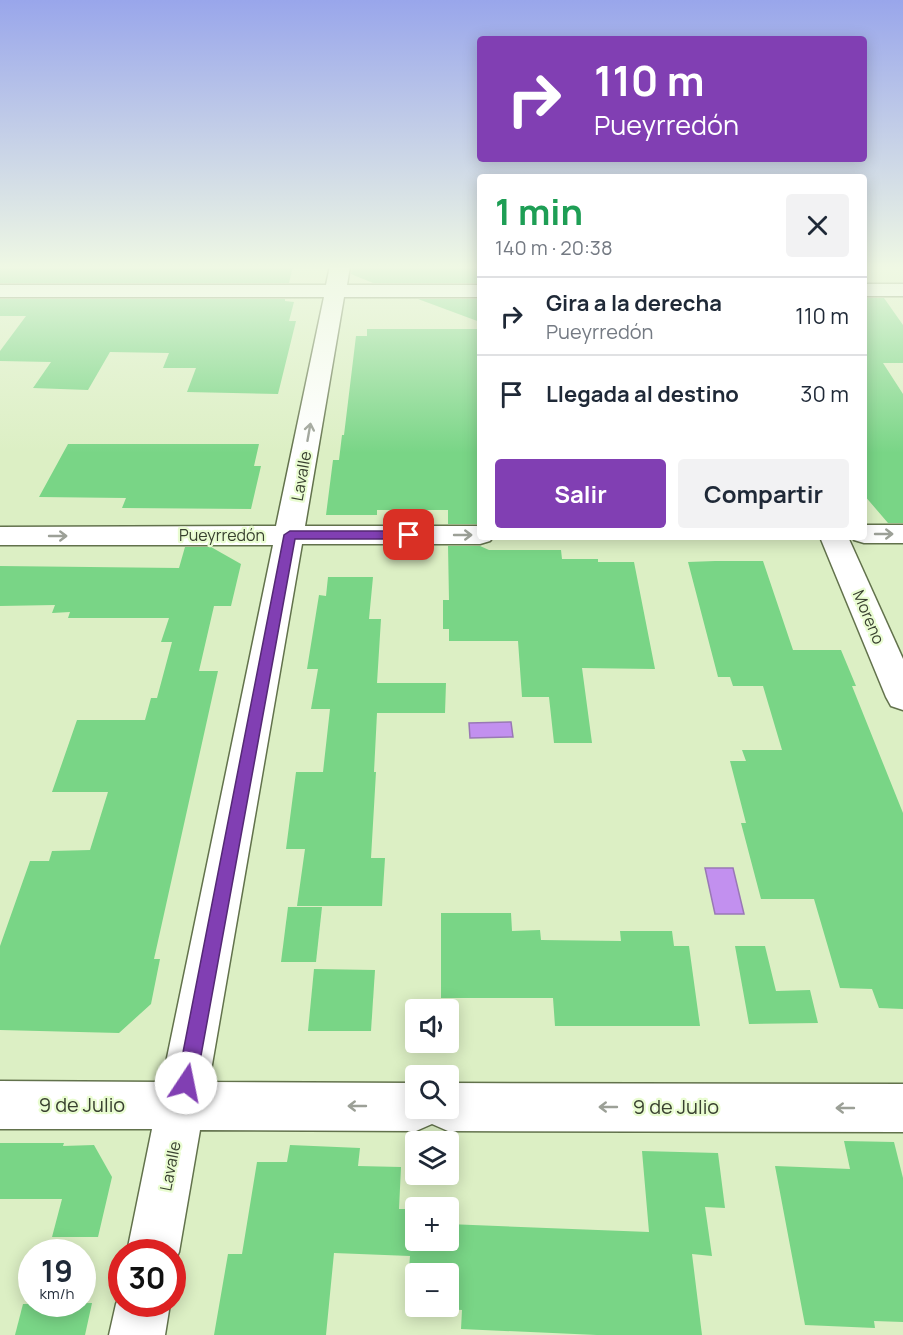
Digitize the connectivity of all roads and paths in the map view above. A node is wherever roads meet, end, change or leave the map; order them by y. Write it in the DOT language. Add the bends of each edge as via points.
graph roads {
  1 [pos="329,328"];
  2 [pos="867,534"];
  3 [pos="903,534"];
  4 [pos="290,535"];
  5 [pos="477,535"];
  6 [pos="0,536"];
  7 [pos="835,540"];
  8 [pos="903,697"];
  9 [pos="0,1105"];
  10 [pos="182,1106"];
  11 [pos="405,1107"];
  12 [pos="459,1107"];
  13 [pos="903,1108"];
  14 [pos="156,1239"];
  15 [pos="140,1317"];
  16 [pos="137,1335"];
  4 -- 1 [label="street, Lavalle, one-way"];
  2 -- 3 [label="street, one-way"];
  4 -- 5 [label="street, Pueyrredón, one-way"];
  6 -- 4 [label="street, Pueyrredón, one-way"];
  4 -- 10 [label="street, Lavalle"];
  7 -- 8 [label="street, Moreno"];
  9 -- 10 [label="street, 9 de Julio"];
  11 -- 10 [label="street, 9 de Julio, one-way"];
  10 -- 14 [label="street, Lavalle"];
  13 -- 12 [label="street, 9 de Julio, one-way"];
  15 -- 16 [label="street"];
}
